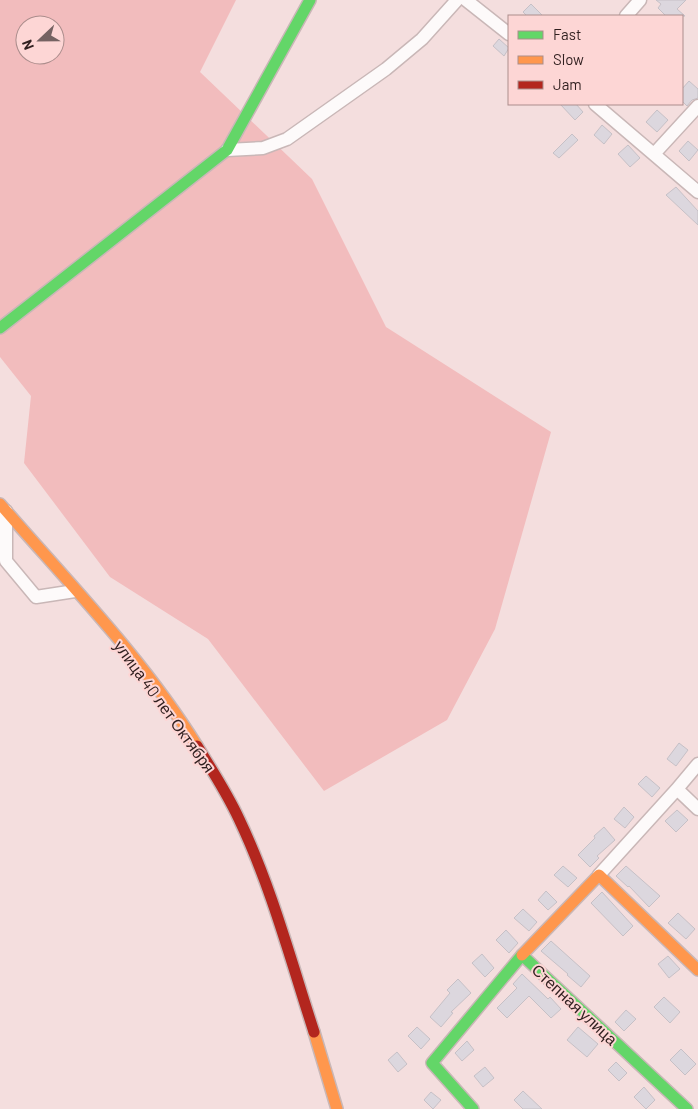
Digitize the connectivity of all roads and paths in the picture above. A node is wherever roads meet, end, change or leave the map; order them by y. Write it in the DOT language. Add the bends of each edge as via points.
graph roads {
  1 [pos="310,0"];
  2 [pos="458,0"];
  3 [pos="466,0"];
  4 [pos="640,0"];
  5 [pos="627,15"];
  6 [pos="508,33"];
  7 [pos="597,105"];
  8 [pos="698,106"];
  9 [pos="227,150"];
  10 [pos="654,154"];
  11 [pos="698,192"];
  12 [pos="0,328"];
  13 [pos="3,507"];
  14 [pos="75,591"];
  15 [pos="698,764"];
  16 [pos="677,789"];
  17 [pos="698,809"];
  18 [pos="599,875"];
  19 [pos="522,955"];
  20 [pos="698,970"];
  21 [pos="337,1109"];
  22 [pos="473,1109"];
  23 [pos="687,1109"];
  1 -- 9 [label="street"];
  2 -- 9 [label="street" via="422,39 287,138 263,148"];
  3 -- 6 [label="street"];
  4 -- 5 [label="street"];
  7 -- 10 [label="street"];
  8 -- 10 [label="street"];
  9 -- 12 [label="street"];
  10 -- 11 [label="street"];
  13 -- 14 [label="street, улица 40 лет Октября"];
  13 -- 14 [label="street" via="6,561 36,597"];
  14 -- 21 [label="street, улица 40 лет Октября" via="170,707 218,779 237,815 278,919"];
  15 -- 16 [label="street"];
  16 -- 17 [label="street"];
  16 -- 18 [label="street"];
  18 -- 19 [label="street"];
  18 -- 20 [label="street"];
  19 -- 22 [label="street, Степная улица" via="432,1064"];
  19 -- 23 [label="street, Степная улица"];
}
